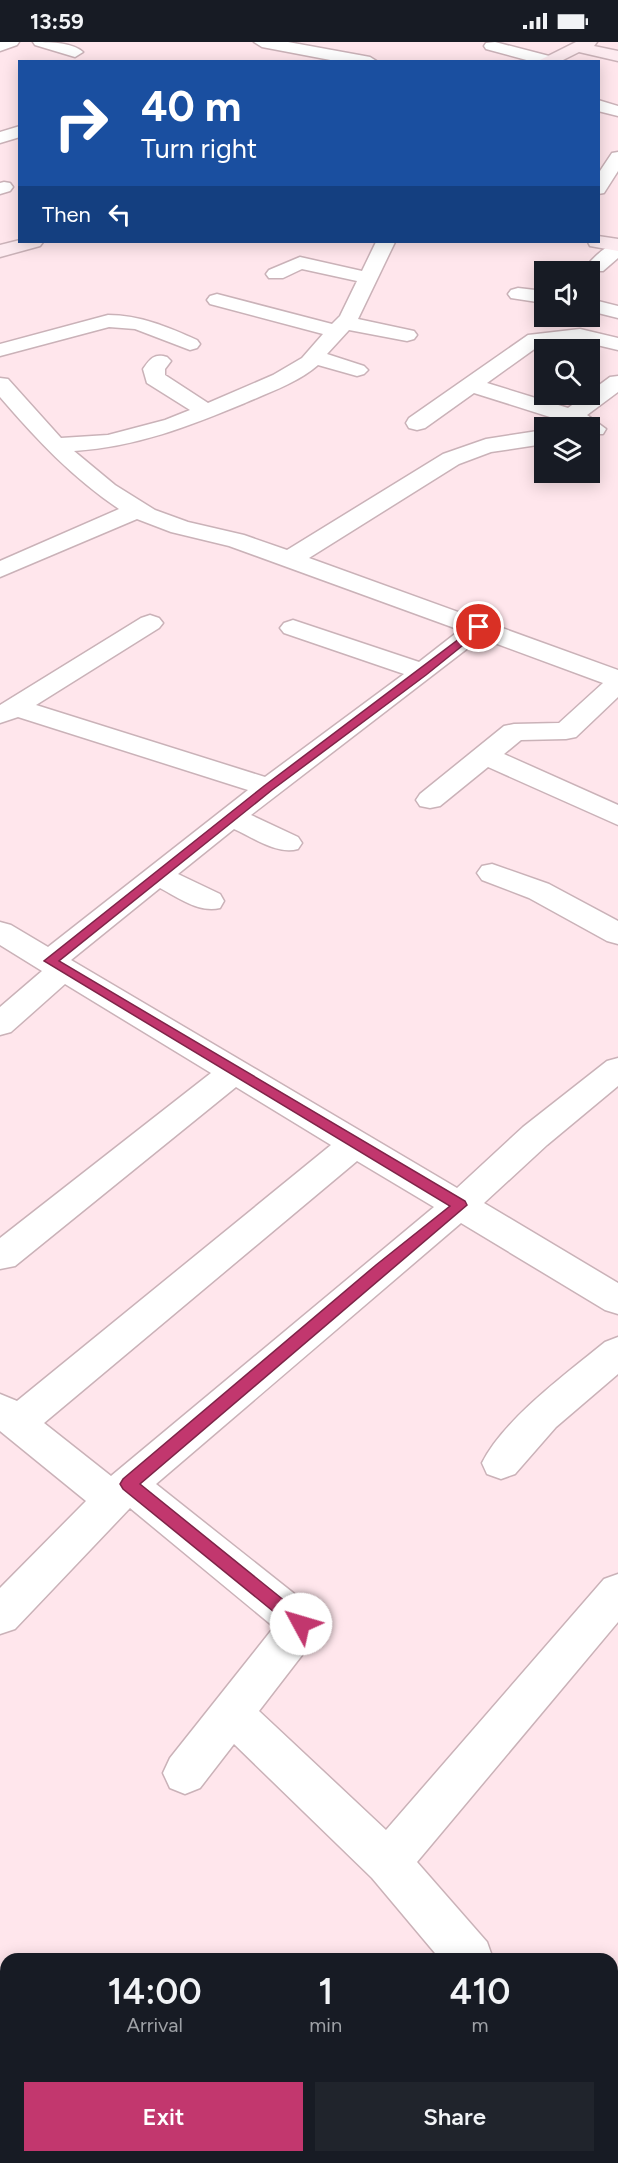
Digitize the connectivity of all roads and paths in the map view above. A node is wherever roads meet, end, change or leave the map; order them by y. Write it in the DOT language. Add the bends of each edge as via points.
graph roads {
  1 [pos="11,42"];
  2 [pos="41,42"];
  3 [pos="264,42"];
  4 [pos="583,45"];
  5 [pos="0,46"];
  6 [pos="492,46"];
  7 [pos="75,52"];
  8 [pos="366,54"];
  9 [pos="618,56"];
  10 [pos="542,60"];
  11 [pos="548,60"];
  12 [pos="600,106"];
  13 [pos="618,111"];
  14 [pos="18,132"];
  15 [pos="0,138"];
  16 [pos="618,157"];
  17 [pos="606,190"];
  18 [pos="29,243"];
  19 [pos="385,243"];
  20 [pos="600,243"];
  21 [pos="618,246"];
  22 [pos="0,251"];
  23 [pos="600,263"];
  24 [pos="276,274"];
  25 [pos="369,278"];
  26 [pos="518,294"];
  27 [pos="534,296"];
  28 [pos="217,300"];
  29 [pos="600,308"];
  30 [pos="618,312"];
  31 [pos="341,327"];
  32 [pos="407,335"];
  33 [pos="190,344"];
  34 [pos="618,344"];
  35 [pos="0,350"];
  36 [pos="314,357"];
  37 [pos="160,361"];
  38 [pos="357,369"];
  39 [pos="618,381"];
  40 [pos="0,384"];
  41 [pos="471,385"];
  42 [pos="208,412"];
  43 [pos="563,417"];
  44 [pos="592,417"];
  45 [pos="417,423"];
  46 [pos="600,425"];
  47 [pos="618,425"];
  48 [pos="534,439"];
  49 [pos="55,445"];
  50 [pos="137,510"];
  51 [pos="289,560"];
  52 [pos="0,570"];
  53 [pos="150,623"];
  54 [pos="479,627"];
  55 [pos="293,628"];
  56 [pos="423,672"];
  57 [pos="618,681"];
  58 [pos="7,711"];
  59 [pos="486,756"];
  60 [pos="268,788"];
  61 [pos="430,800"];
  62 [pos="618,816"];
  63 [pos="232,817"];
  64 [pos="288,843"];
  65 [pos="492,873"];
  66 [pos="157,875"];
  67 [pos="209,901"];
  68 [pos="0,932"];
  69 [pos="618,933"];
  70 [pos="56,965"];
  71 [pos="0,1024"];
  72 [pos="618,1069"];
  73 [pos="235,1071"];
  74 [pos="356,1143"];
  75 [pos="460,1205"];
  76 [pos="2,1256"];
  77 [pos="618,1300"];
  78 [pos="618,1352"];
  79 [pos="8,1416"];
  80 [pos="501,1463"];
  81 [pos="120,1492"];
  82 [pos="618,1592"];
  83 [pos="0,1616"];
  84 [pos="232,1713"];
  85 [pos="185,1773"];
  86 [pos="388,1862"];
  87 [pos="465,1953"];
  1 -- 5 [label="street"];
  2 -- 7 [label="street"];
  3 -- 8 [label="street" via="343,57"];
  4 -- 9 [label="main road"];
  4 -- 11 [label="main road"];
  6 -- 10 [label="street"];
  12 -- 13 [label="street"];
  14 -- 15 [label="street"];
  16 -- 17 [label="street"];
  18 -- 22 [label="main road"];
  19 -- 25 [label="street"];
  20 -- 21 [label="main road"];
  21 -- 23 [label="street"];
  24 -- 25 [label="street" via="300,263"];
  25 -- 31 [label="street"];
  26 -- 27 [label="street"];
  28 -- 31 [label="street"];
  29 -- 30 [label="street"];
  31 -- 32 [label="street"];
  31 -- 36 [label="street"];
  33 -- 35 [label="street" via="146,325 122,320"];
  34 -- 41 [label="street" via="580,335 535,339"];
  36 -- 38 [label="street"];
  36 -- 42 [label="street" via="281,380"];
  37 -- 42 [label="street" via="154,369 155,378"];
  39 -- 44 [label="street"];
  40 -- 49 [label="street"];
  41 -- 43 [label="street"];
  41 -- 45 [label="street"];
  42 -- 49 [label="street" via="109,442"];
  46 -- 47 [label="street"];
  48 -- 51 [label="street" via="486,446 451,459"];
  49 -- 50 [label="street"];
  50 -- 51 [label="street"];
  50 -- 52 [label="street"];
  51 -- 54 [label="street"];
  53 -- 58 [label="street"];
  54 -- 56 [label="street"];
  54 -- 57 [label="street"];
  55 -- 56 [label="street"];
  56 -- 60 [label="street"];
  57 -- 59 [label="street" via="566,731 514,732"];
  58 -- 60 [label="street" via="242,777"];
  59 -- 61 [label="street"];
  59 -- 62 [label="street"];
  60 -- 63 [label="street"];
  63 -- 64 [label="street"];
  63 -- 66 [label="street"];
  65 -- 69 [label="street" via="539,891"];
  66 -- 67 [label="street"];
  66 -- 70 [label="street"];
  68 -- 70 [label="street"];
  70 -- 71 [label="street"];
  70 -- 73 [label="street"];
  72 -- 75 [label="street" via="535,1136"];
  73 -- 74 [label="street"];
  73 -- 76 [label="street"];
  74 -- 75 [label="street"];
  74 -- 79 [label="street"];
  75 -- 77 [label="street"];
  75 -- 81 [label="street"];
  78 -- 80 [label="street" via="543,1416"];
  79 -- 81 [label="street"];
  81 -- 83 [label="street"];
  81 -- 84 [label="street" via="301,1624"];
  82 -- 86 [label="street"];
  84 -- 85 [label="street"];
  84 -- 86 [label="street"];
  86 -- 87 [label="street"];
}
